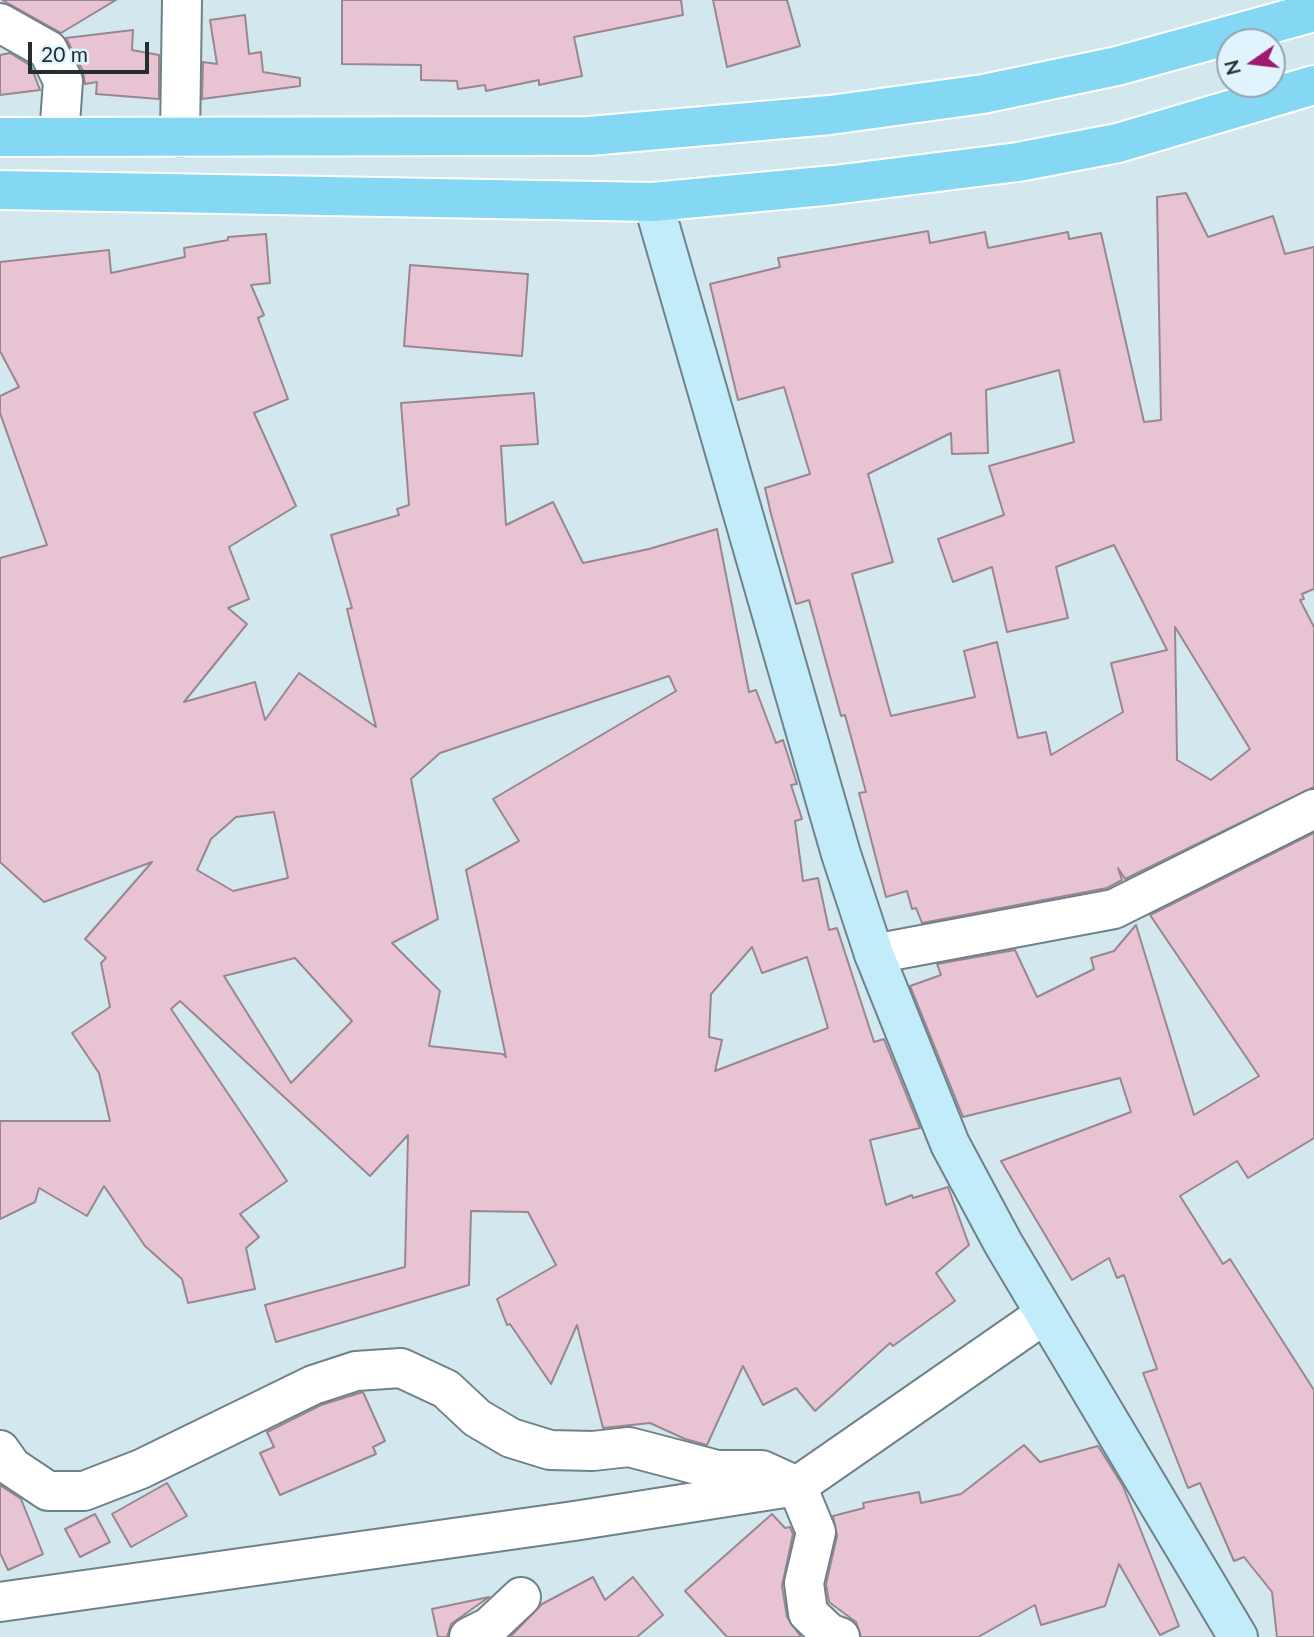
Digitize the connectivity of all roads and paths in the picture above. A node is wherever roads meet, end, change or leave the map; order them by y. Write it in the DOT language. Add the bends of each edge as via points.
graph roads {
  1 [pos="182,0"];
  2 [pos="1314,12"];
  3 [pos="0,23"];
  4 [pos="1314,85"];
  5 [pos="0,137"];
  6 [pos="59,137"];
  7 [pos="180,137"];
  8 [pos="0,190"];
  9 [pos="653,202"];
  10 [pos="1314,809"];
  11 [pos="874,954"];
  12 [pos="1045,1314"];
  13 [pos="0,1450"];
  14 [pos="797,1486"];
  15 [pos="521,1597"];
  16 [pos="0,1602"];
  17 [pos="468,1637"];
  18 [pos="840,1637"];
  19 [pos="1238,1637"];
  1 -- 7 [label="street"];
  2 -- 7 [label="main road" via="1117,66 983,94 830,115 589,136"];
  3 -- 6 [label="street" via="48,50 63,81"];
  4 -- 9 [label="main road" via="1118,144 1018,162"];
  5 -- 6 [label="main road"];
  6 -- 7 [label="main road"];
  8 -- 9 [label="main road"];
  9 -- 11 [label="street"];
  10 -- 11 [label="street" via="1114,909"];
  11 -- 12 [label="street" via="950,1144"];
  12 -- 14 [label="street"];
  12 -- 19 [label="street"];
  13 -- 14 [label="street" via="12,1467 48,1491 84,1490 141,1469 313,1385 356,1371 401,1368 446,1389 477,1418 511,1438 550,1450 629,1447 717,1470 762,1470"];
  14 -- 16 [label="street"];
  14 -- 18 [label="street" via="816,1532 804,1583 808,1613"];
  15 -- 17 [label="street" via="489,1627"];
}
